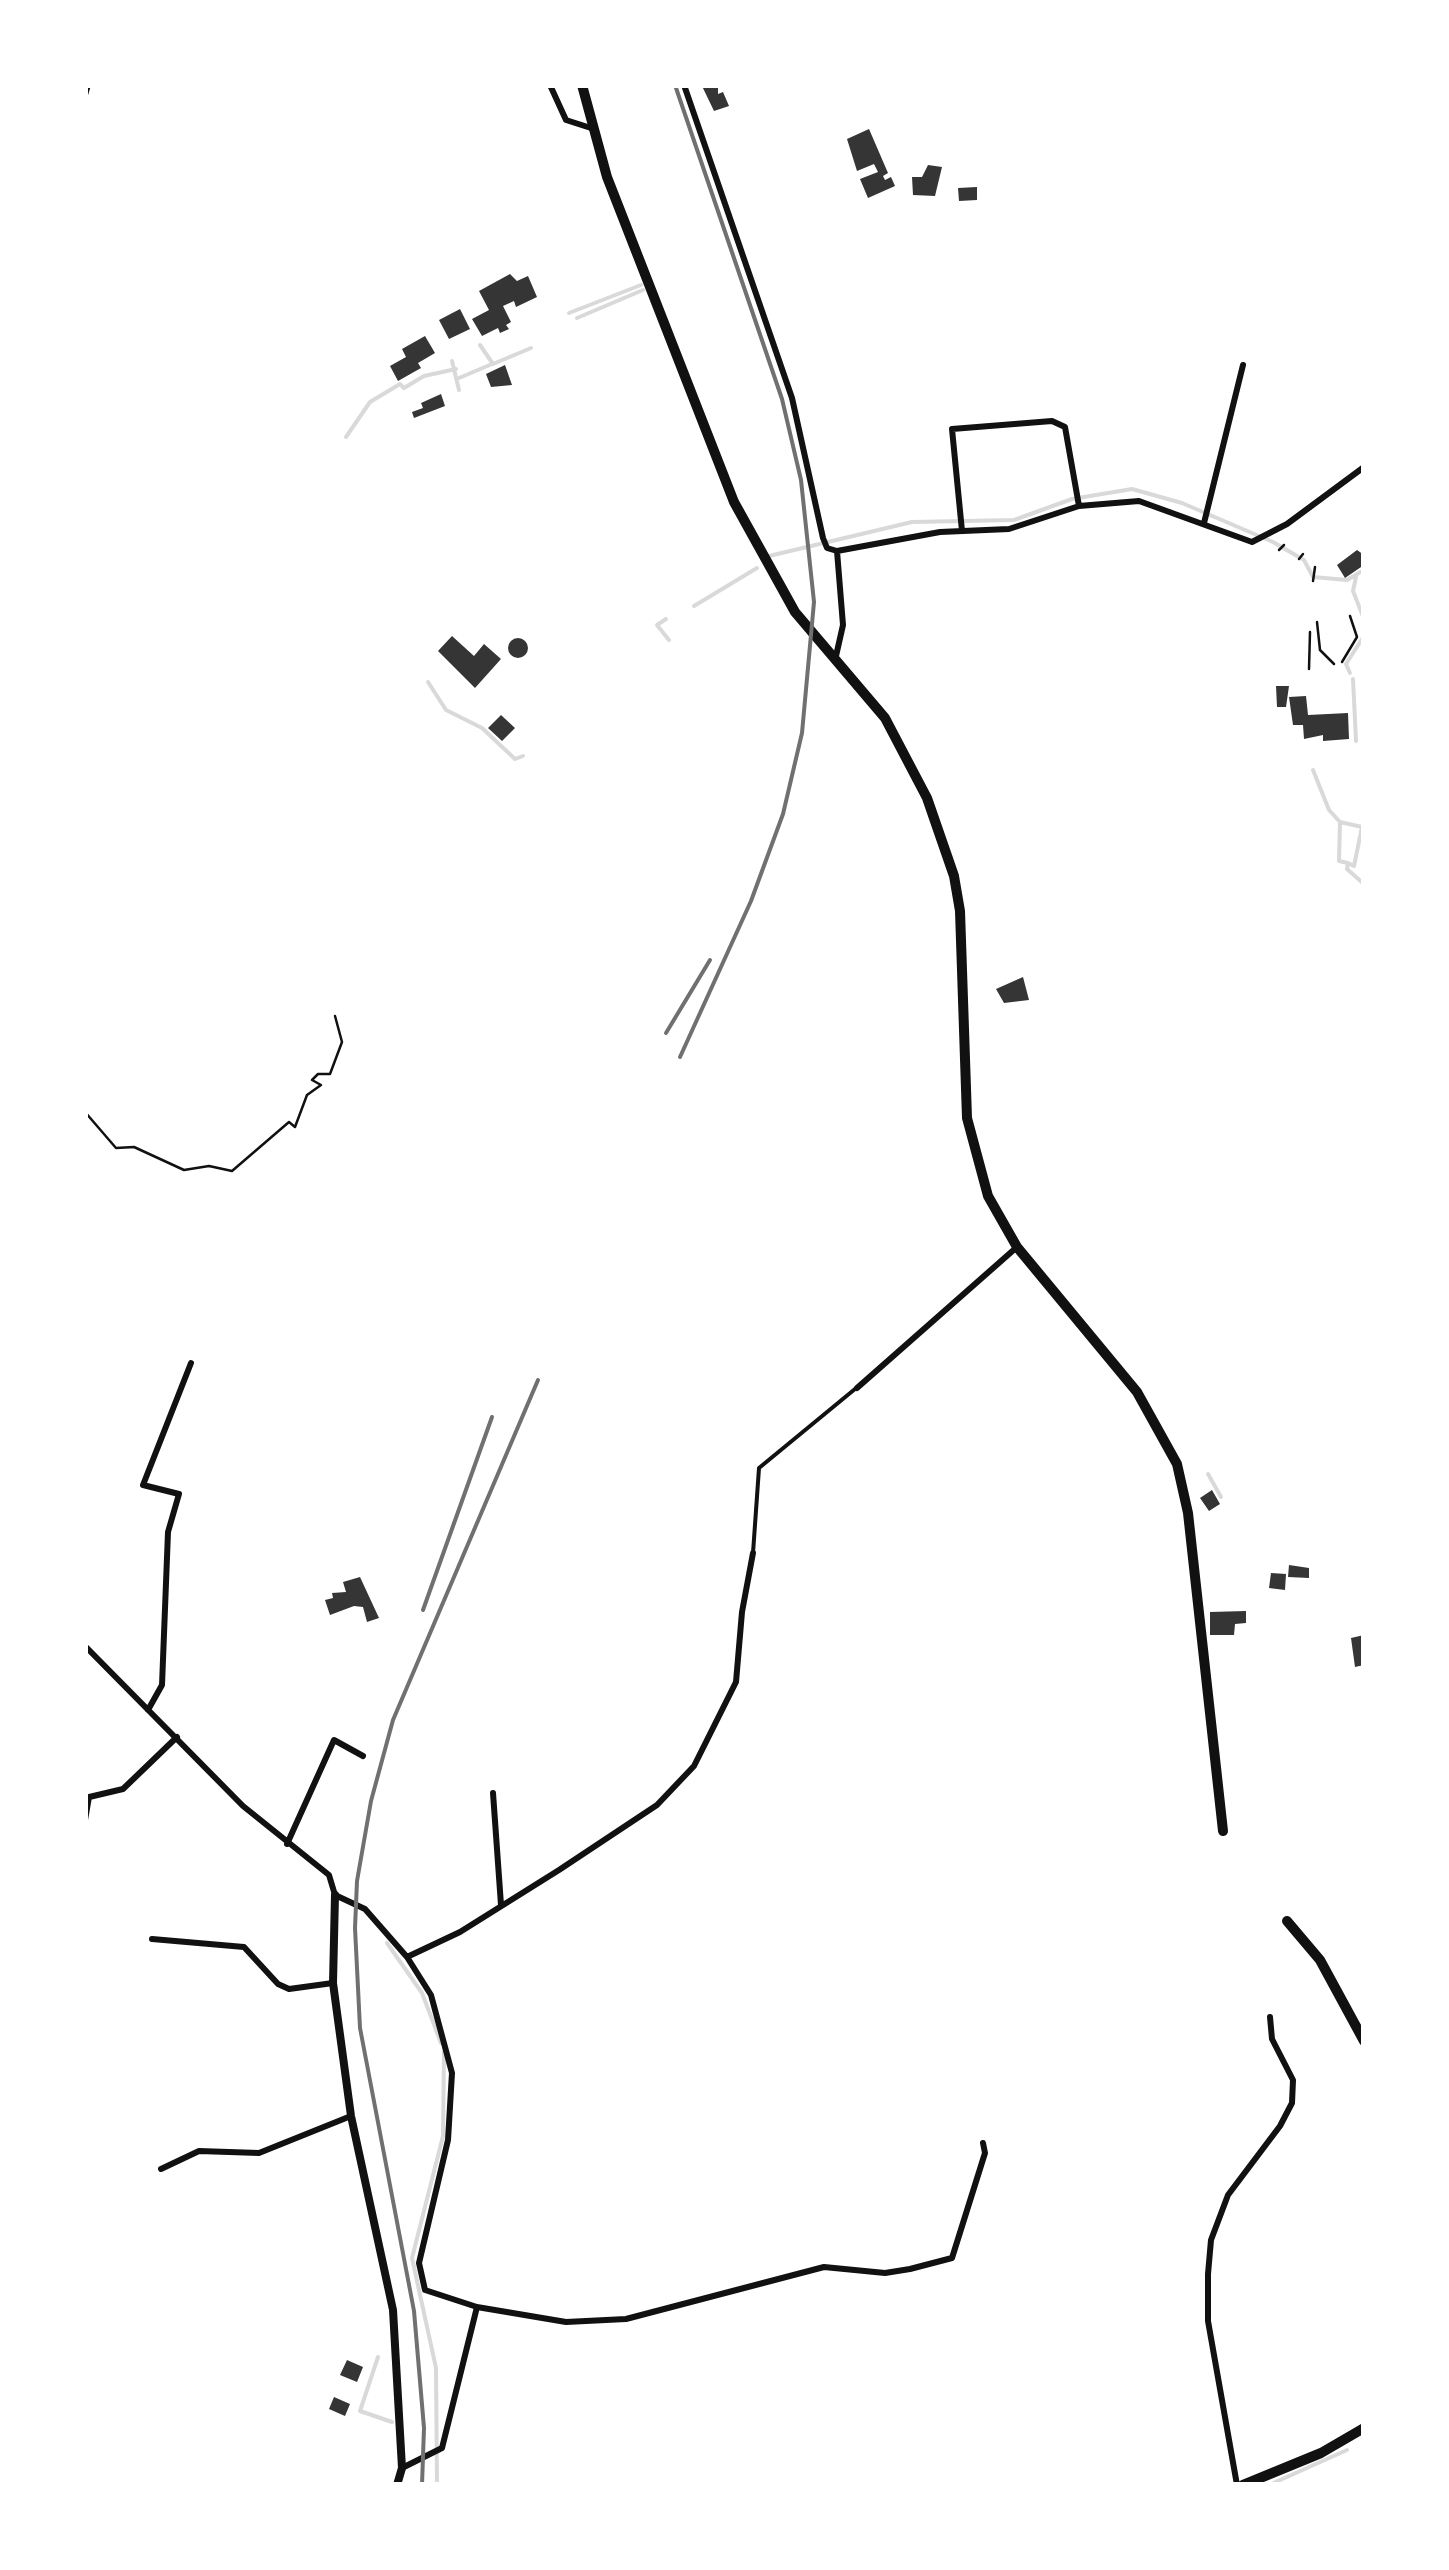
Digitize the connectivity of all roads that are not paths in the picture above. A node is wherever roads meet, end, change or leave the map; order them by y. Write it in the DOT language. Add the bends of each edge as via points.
graph roads {
  1 [pos="88,85"];
  2 [pos="550,85"];
  3 [pos="582,85"];
  4 [pos="684,85"];
  5 [pos="85,95"];
  6 [pos="594,129"];
  7 [pos="1243,365"];
  8 [pos="1364,467"];
  9 [pos="1078,500"];
  10 [pos="1205,520"];
  11 [pos="962,523"];
  12 [pos="837,551"];
  13 [pos="836,656"];
  14 [pos="1016,1247"];
  15 [pos="190,1363"];
  16 [pos="857,1388"];
  17 [pos="753,1553"];
  18 [pos="85,1646"];
  19 [pos="148,1710"];
  20 [pos="176,1738"];
  21 [pos="363,1756"];
  22 [pos="492,1794"];
  23 [pos="87,1797"];
  24 [pos="85,1820"];
  25 [pos="1224,1830"];
  26 [pos="287,1844"];
  27 [pos="335,1896"];
  28 [pos="501,1905"];
  29 [pos="1286,1921"];
  30 [pos="152,1939"];
  31 [pos="407,1957"];
  32 [pos="333,1984"];
  33 [pos="1270,2018"];
  34 [pos="1364,2041"];
  35 [pos="350,2116"];
  36 [pos="982,2143"];
  37 [pos="161,2169"];
  38 [pos="477,2307"];
  39 [pos="1364,2428"];
  40 [pos="402,2468"];
  41 [pos="397,2485"];
  42 [pos="1240,2485"];
  1 -- 5 [label="street"];
  2 -- 6 [label="street" via="566,120"];
  3 -- 6 [label="main road"];
  4 -- 12 [label="street" via="792,398 823,538"];
  6 -- 13 [label="main road" via="734,502 795,612"];
  7 -- 10 [label="street"];
  8 -- 10 [label="street" via="1255,540"];
  9 -- 10 [label="street" via="1139,501"];
  9 -- 11 [label="street" via="1023,526"];
  9 -- 11 [label="street" via="1065,427 1052,421 952,429"];
  11 -- 12 [label="street"];
  12 -- 13 [label="street" via="842,625"];
  13 -- 14 [label="main road" via="916,770 954,876 967,1118 988,1196"];
  14 -- 16 [label="street"];
  14 -- 25 [label="main road" via="1128,1380 1177,1464"];
  15 -- 19 [label="street" via="143,1485 179,1494 168,1532 162,1685"];
  16 -- 17 [label="lane" via="758,1468"];
  17 -- 28 [label="street" via="736,1682 694,1766 657,1805"];
  18 -- 19 [label="street"];
  19 -- 20 [label="street"];
  20 -- 23 [label="street" via="123,1790"];
  20 -- 26 [label="street"];
  21 -- 26 [label="street" via="334,1740"];
  22 -- 28 [label="street"];
  23 -- 24 [label="street"];
  26 -- 27 [label="street" via="329,1876"];
  27 -- 31 [label="street" via="366,1909"];
  27 -- 32 [label="street"];
  28 -- 31 [label="street"];
  29 -- 34 [label="main road" via="1320,1960"];
  30 -- 32 [label="street" via="244,1947 289,1989"];
  31 -- 38 [label="street" via="430,1995 452,2073 448,2140 419,2263 425,2290"];
  32 -- 35 [label="street"];
  33 -- 42 [label="street" via="1272,2039 1293,2080 1292,2103 1228,2195 1211,2240 1208,2274 1212,2350"];
  35 -- 37 [label="street" via="259,2153 199,2150"];
  35 -- 40 [label="street" via="393,2310"];
  36 -- 38 [label="street" via="985,2153 952,2258 885,2272 824,2267 626,2320 566,2322"];
  38 -- 40 [label="street" via="442,2448"];
  39 -- 42 [label="main road"];
  40 -- 41 [label="street"];
}
